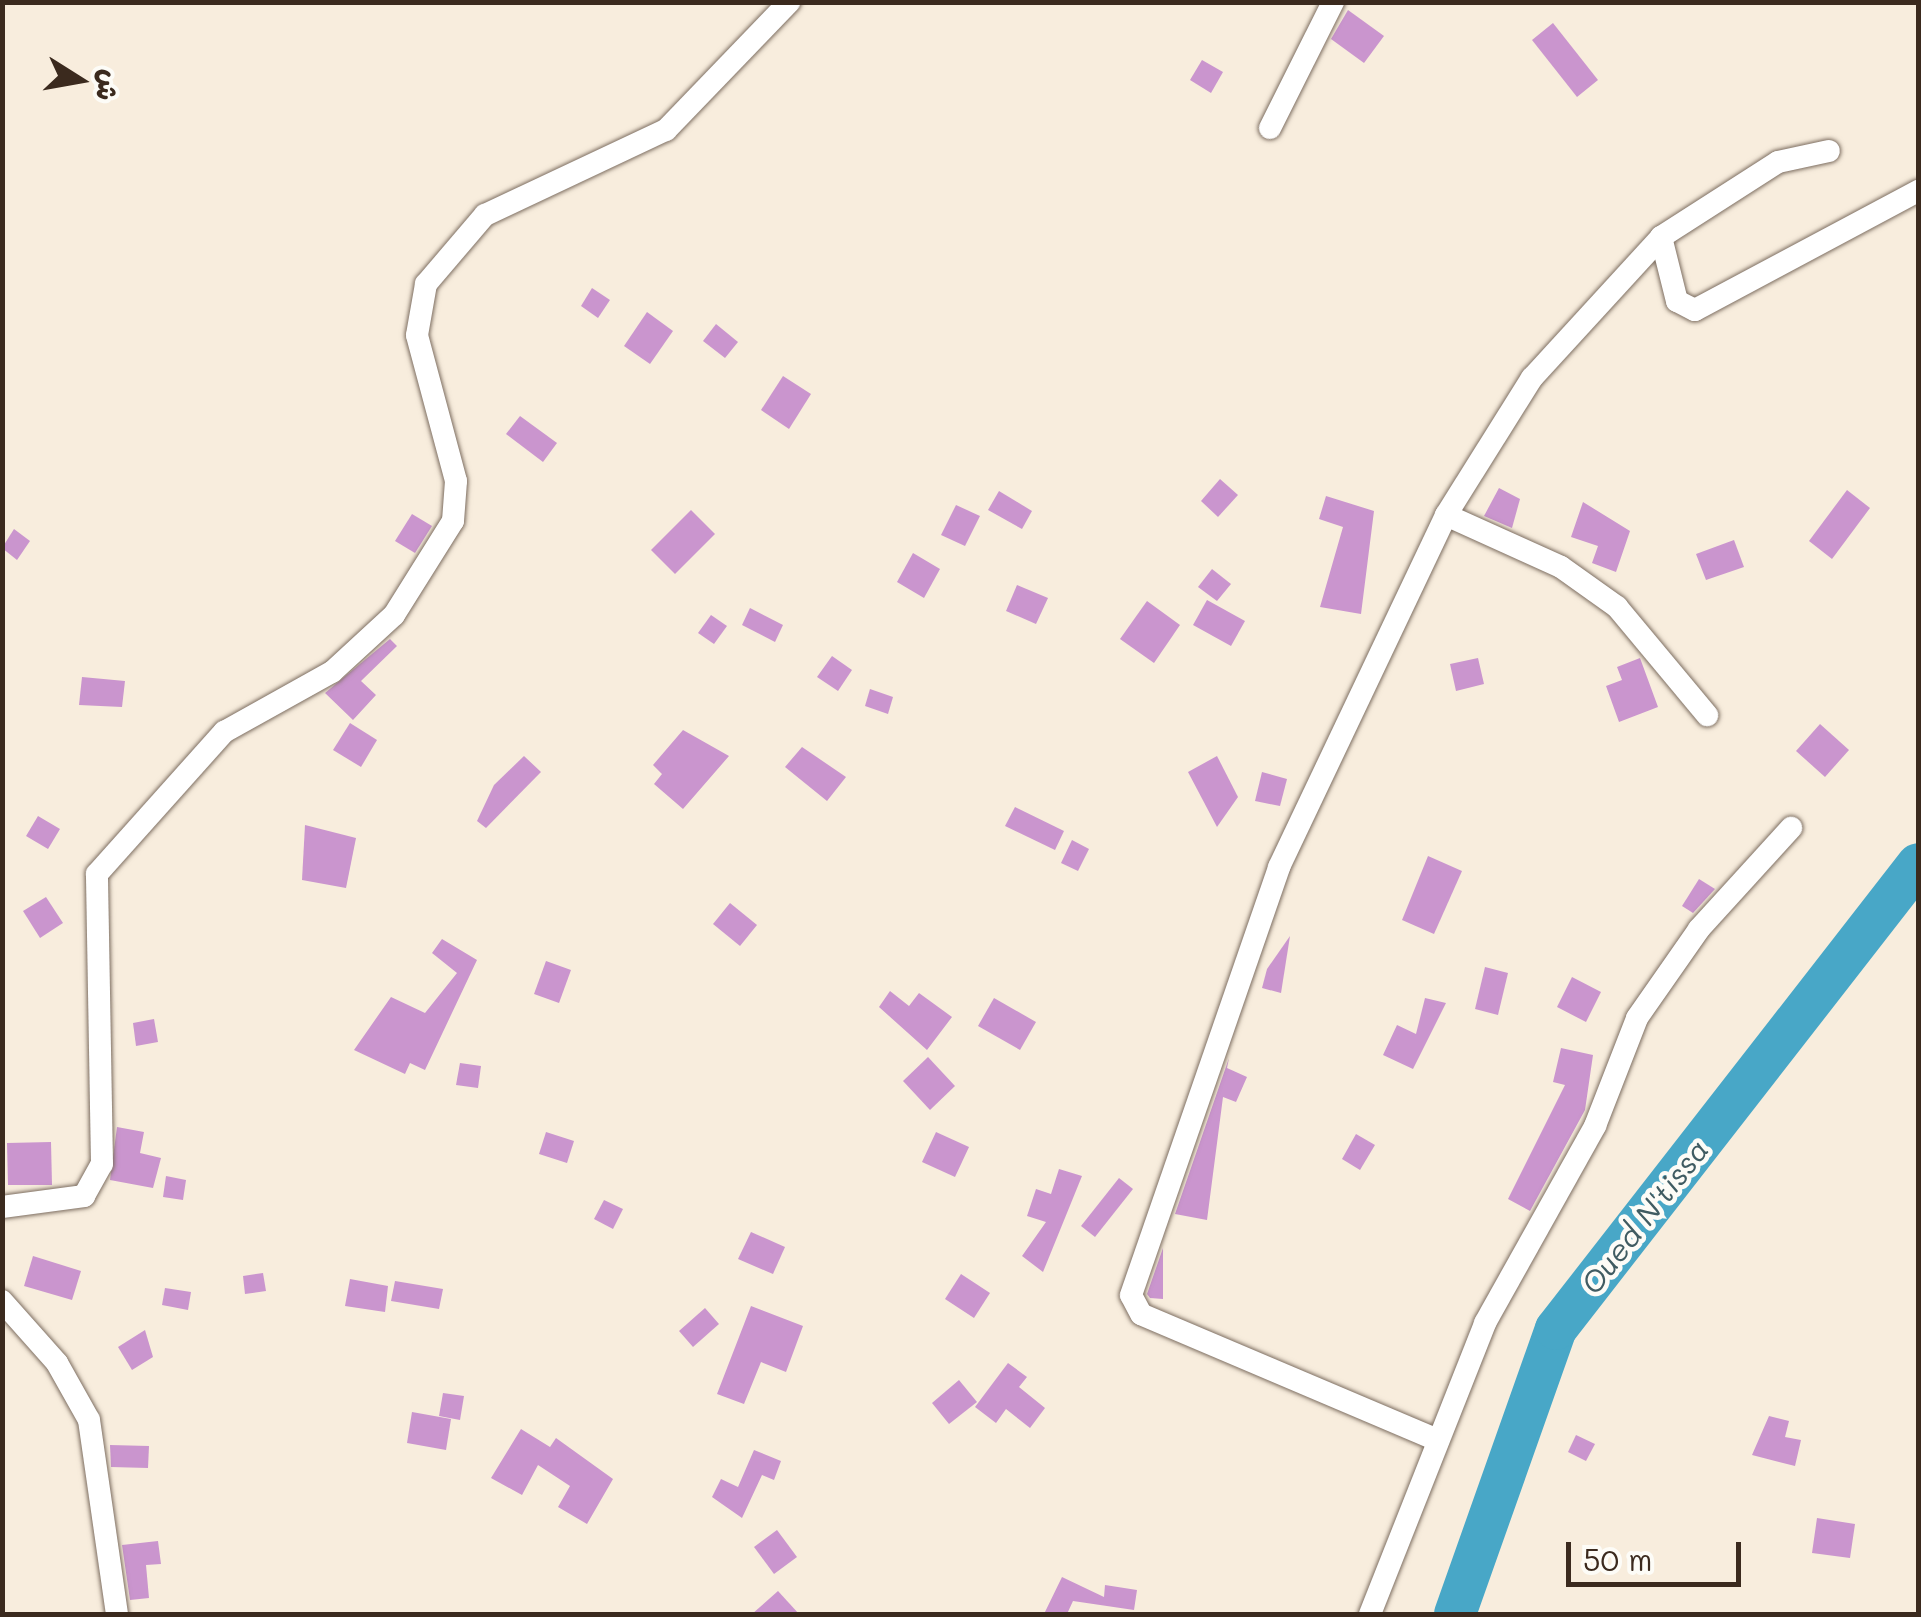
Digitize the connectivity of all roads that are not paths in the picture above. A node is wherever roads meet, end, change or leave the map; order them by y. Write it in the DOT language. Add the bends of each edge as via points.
graph roads {
  1 [pos="788,2"];
  2 [pos="1333,2"];
  3 [pos="1270,128"];
  4 [pos="1829,151"];
  5 [pos="1918,192"];
  6 [pos="1661,238"];
  7 [pos="1446,515"];
  8 [pos="1707,714"];
  9 [pos="1792,828"];
  10 [pos="2,1207"];
  11 [pos="2,1302"];
  12 [pos="1435,1439"];
  13 [pos="117,1614"];
  14 [pos="1370,1614"];
  1 -- 10 [label="street" via="666,130 486,216 426,284 418,335 456,481 452,521 394,615 332,672 224,732 96,874 102,1164 84,1196"];
  2 -- 3 [label="street"];
  4 -- 6 [label="street" via="1778,162"];
  5 -- 6 [label="street" via="1695,310 1677,301"];
  6 -- 7 [label="street" via="1532,378"];
  7 -- 8 [label="street" via="1561,567 1617,608"];
  7 -- 12 [label="street" via="1278,867 1131,1294 1141,1314"];
  9 -- 12 [label="street" via="1699,929 1637,1018 1595,1126 1485,1323"];
  11 -- 13 [label="street" via="57,1362 89,1420"];
  12 -- 14 [label="street"];
}
